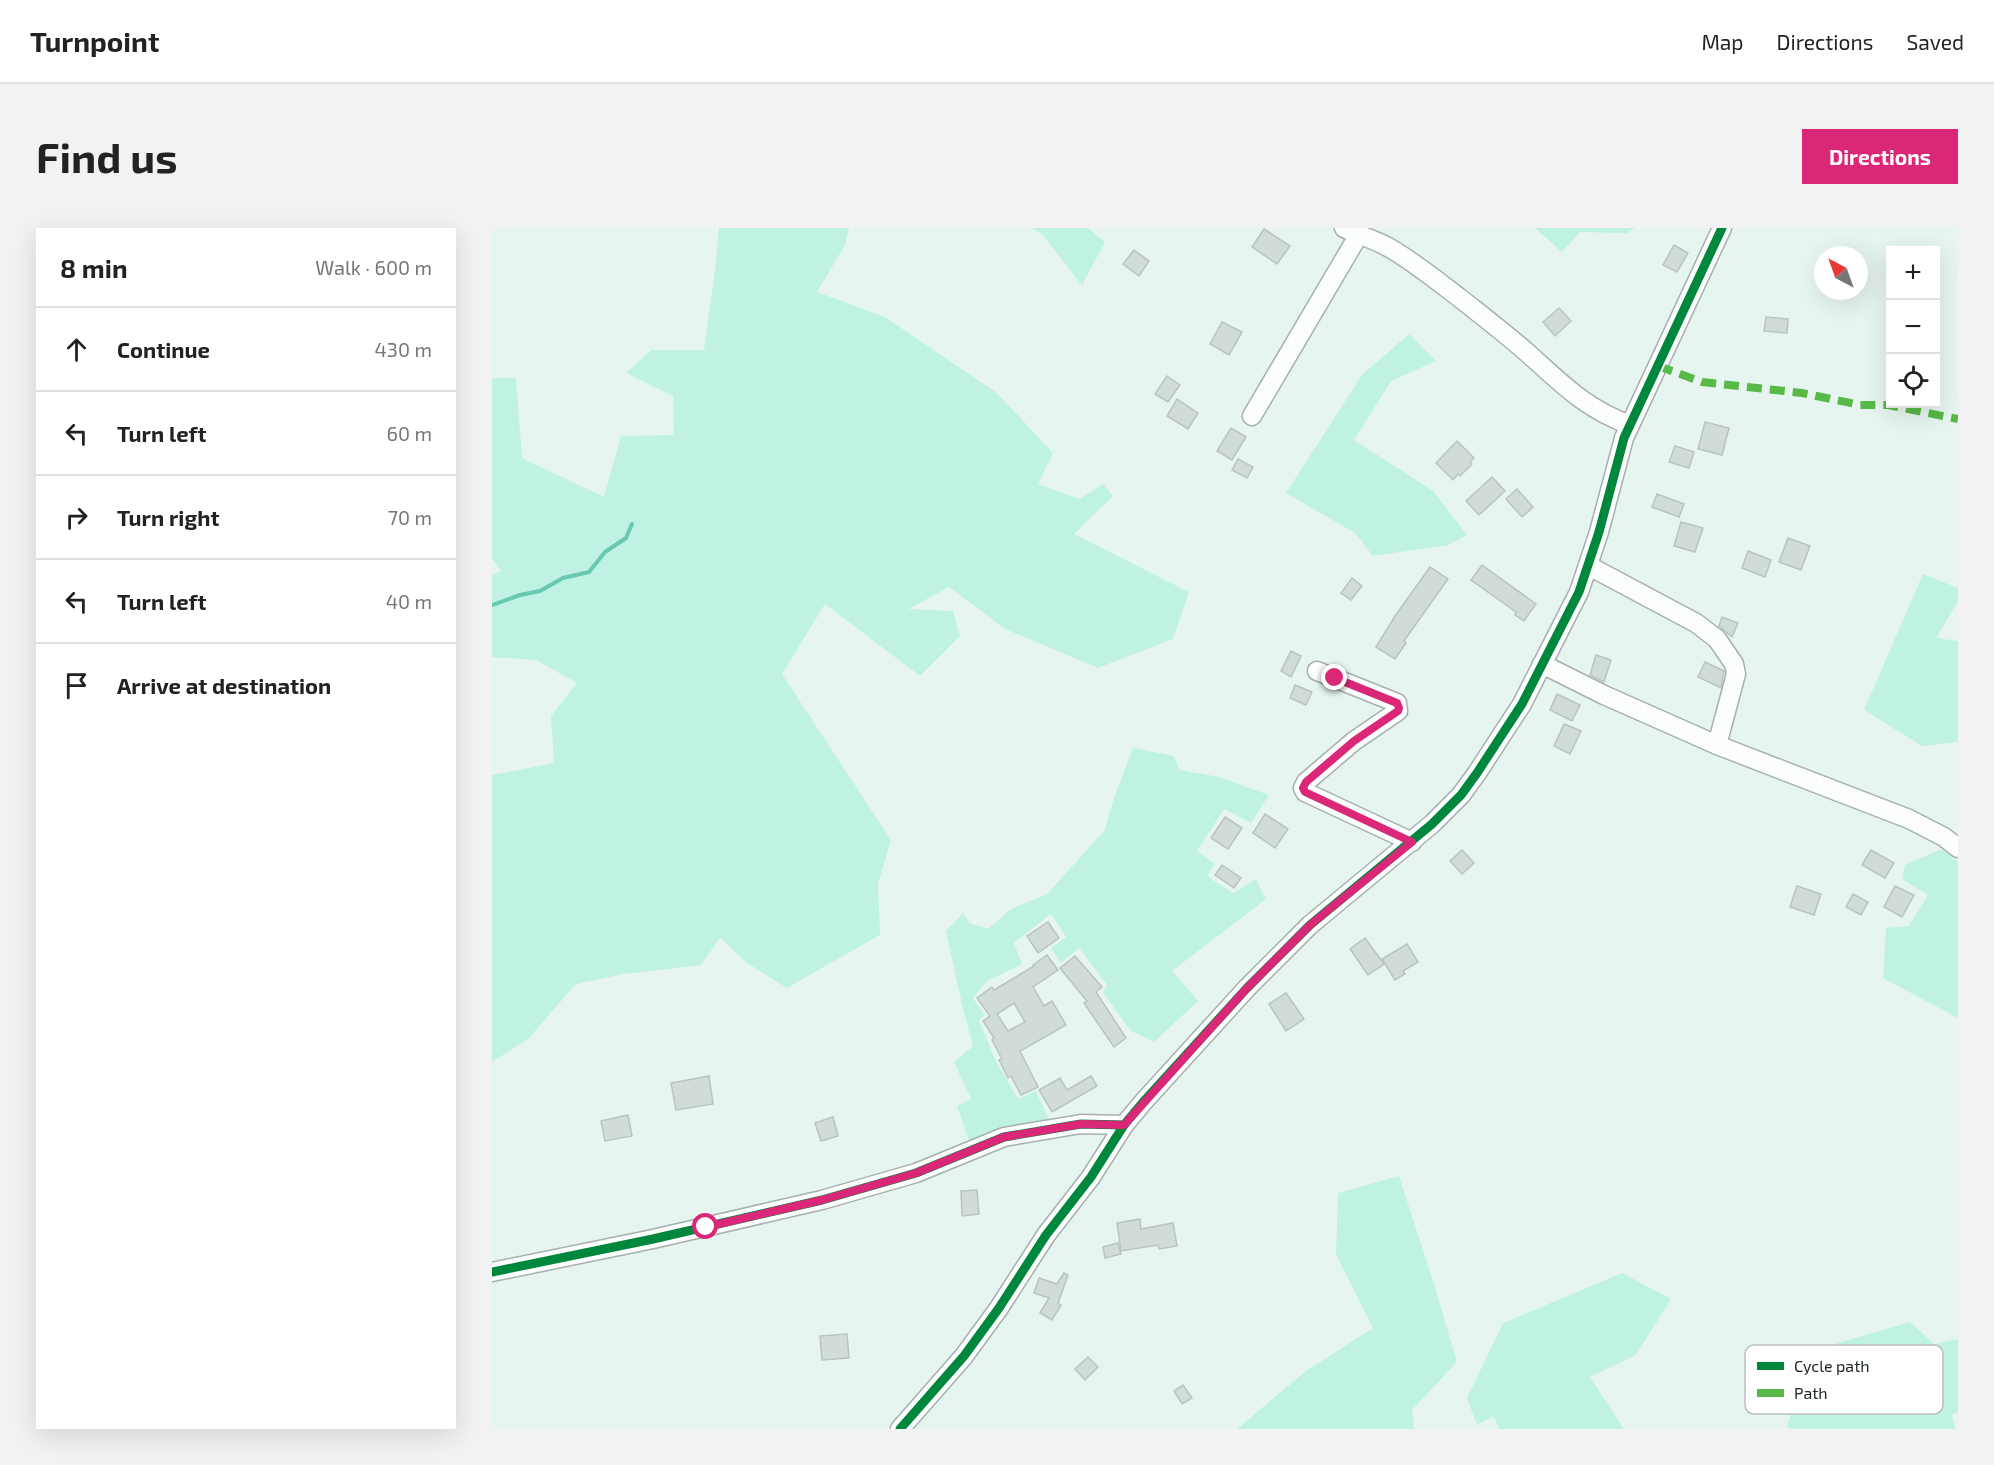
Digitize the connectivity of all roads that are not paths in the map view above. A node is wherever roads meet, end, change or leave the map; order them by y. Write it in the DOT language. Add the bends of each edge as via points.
graph roads {
  1 [pos="1722,228"];
  2 [pos="1351,232"];
  3 [pos="1252,416"];
  4 [pos="1630,425"];
  5 [pos="1589,566"];
  6 [pos="1542,664"];
  7 [pos="1317,671"];
  8 [pos="1717,745"];
  9 [pos="1412,842"];
  10 [pos="1958,848"];
  11 [pos="1124,1125"];
  12 [pos="492,1272"];
  13 [pos="900,1429"];
  1 -- 4 [label="street"];
  2 -- 3 [label="street"];
  2 -- 4 [label="street" via="1386,246 1461,298 1591,408"];
  4 -- 5 [label="street"];
  5 -- 6 [label="street"];
  5 -- 8 [label="street" via="1696,623 1717,639 1734,664 1736,674"];
  6 -- 8 [label="street"];
  6 -- 9 [label="street" via="1522,704 1477,773 1442,816"];
  7 -- 9 [label="street" via="1397,703 1399,708 1306,782 1305,792"];
  8 -- 10 [label="street" via="1909,819"];
  9 -- 11 [label="street" via="1310,925 1247,988"];
  11 -- 12 [label="street" via="1081,1124 1004,1137 916,1173 822,1200"];
  11 -- 13 [label="street" via="970,1348"];
}
